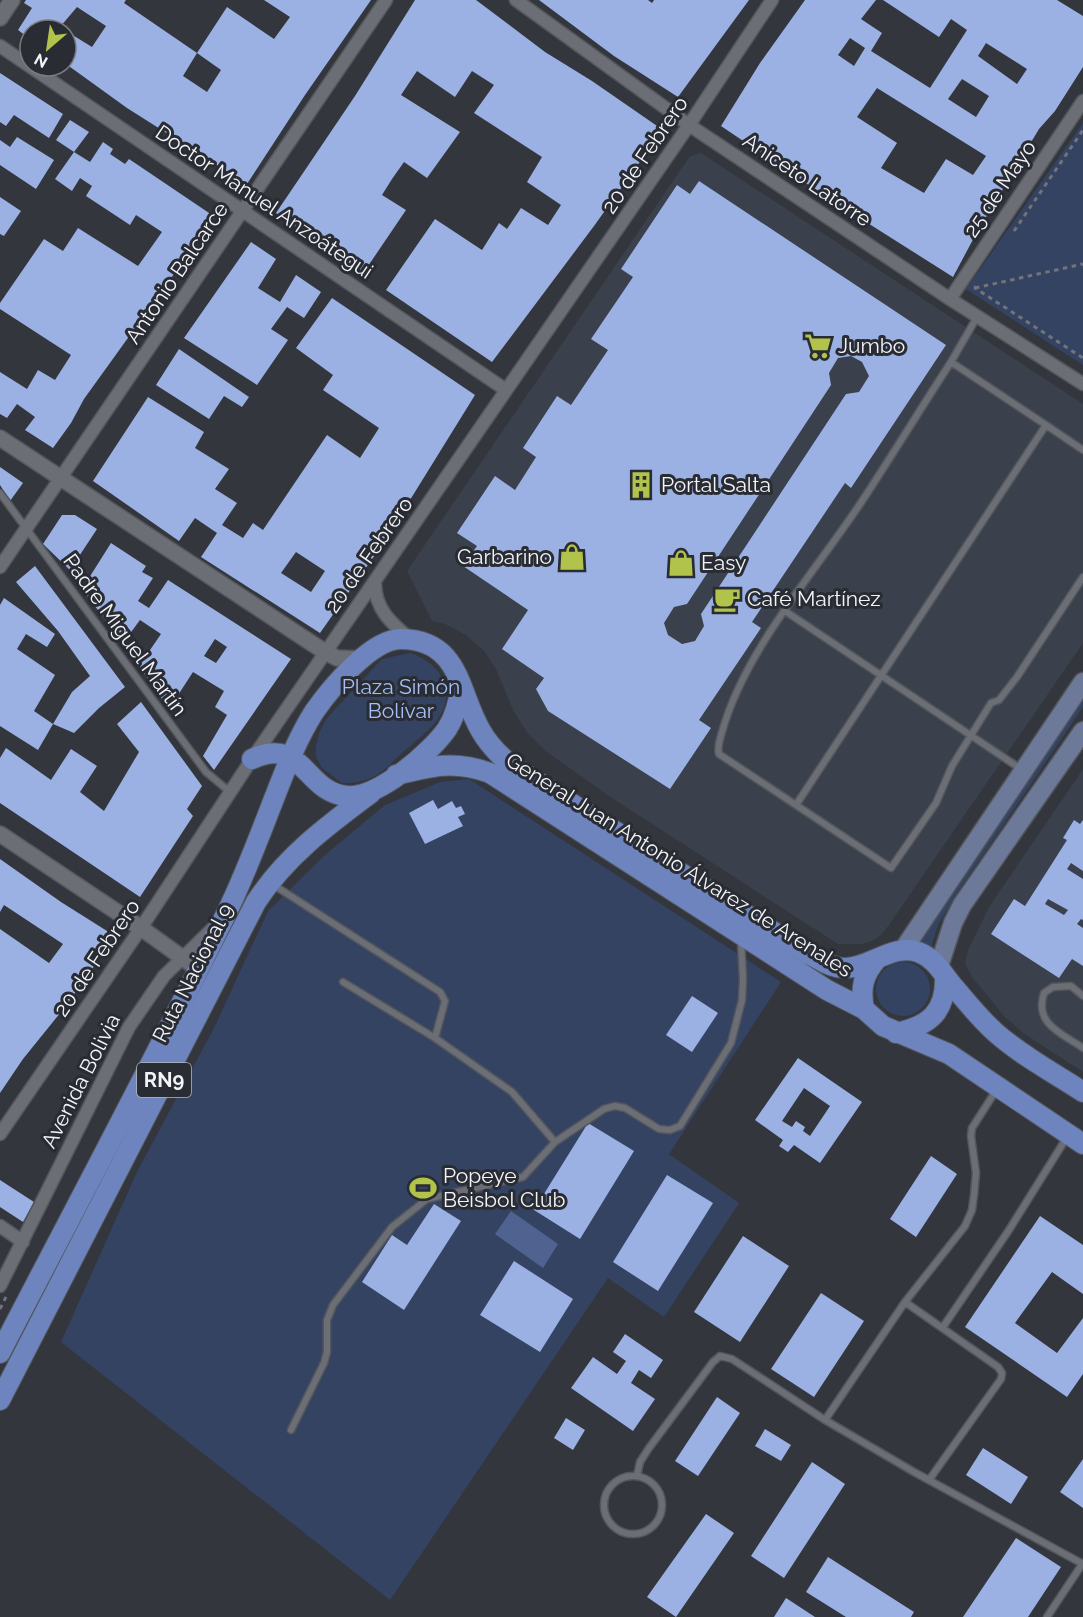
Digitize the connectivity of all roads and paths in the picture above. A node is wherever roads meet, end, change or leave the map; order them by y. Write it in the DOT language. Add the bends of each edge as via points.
graph roads {
  1 [pos="12,0"];
  2 [pos="386,0"];
  3 [pos="516,0"];
  4 [pos="772,0"];
  5 [pos="0,18"];
  6 [pos="0,46"];
  7 [pos="1083,101"];
  8 [pos="689,125"];
  9 [pos="1083,130"];
  10 [pos="243,210"];
  11 [pos="1009,239"];
  12 [pos="1083,264"];
  13 [pos="982,278"];
  14 [pos="975,288"];
  15 [pos="950,299"];
  16 [pos="978,316"];
  17 [pos="1083,358"];
  18 [pos="951,362"];
  19 [pos="1083,384"];
  20 [pos="506,390"];
  21 [pos="1046,425"];
  22 [pos="0,438"];
  23 [pos="1083,450"];
  24 [pos="60,478"];
  25 [pos="0,493"];
  26 [pos="26,528"];
  27 [pos="0,567"];
  28 [pos="1083,577"];
  29 [pos="375,582"];
  30 [pos="785,611"];
  31 [pos="411,640"];
  32 [pos="325,652"];
  33 [pos="361,659"];
  34 [pos="882,676"];
  35 [pos="462,682"];
  36 [pos="1083,682"];
  37 [pos="1083,731"];
  38 [pos="970,735"];
  39 [pos="252,759"];
  40 [pos="287,766"];
  41 [pos="1024,771"];
  42 [pos="396,776"];
  43 [pos="230,792"];
  44 [pos="371,793"];
  45 [pos="796,805"];
  46 [pos="0,834"];
  47 [pos="269,882"];
  48 [pos="141,928"];
  49 [pos="740,934"];
  50 [pos="903,950"];
  51 [pos="878,959"];
  52 [pos="190,964"];
  53 [pos="942,972"];
  54 [pos="343,982"];
  55 [pos="1083,996"];
  56 [pos="864,1009"];
  57 [pos="896,1033"];
  58 [pos="435,1038"];
  59 [pos="1083,1048"];
  60 [pos="998,1088"];
  61 [pos="1083,1092"];
  62 [pos="0,1134"];
  63 [pos="1076,1139"];
  64 [pos="555,1142"];
  65 [pos="0,1226"];
  66 [pos="23,1242"];
  67 [pos="0,1286"];
  68 [pos="905,1302"];
  69 [pos="943,1327"];
  70 [pos="0,1353"];
  71 [pos="0,1400"];
  72 [pos="825,1420"];
  73 [pos="291,1430"];
  74 [pos="637,1476"];
  75 [pos="929,1480"];
  76 [pos="1083,1564"];
  77 [pos="1047,1617"];
  1 -- 5 [label="street"];
  2 -- 10 [label="street, Antonio Balcarce"];
  3 -- 8 [label="street, Aniceto Latorre"];
  4 -- 8 [label="street, 20 de Febrero"];
  6 -- 10 [label="street, Doctor Manuel Anzoátegui"];
  7 -- 15 [label="street, 25 de Mayo"];
  8 -- 15 [label="street, Aniceto Latorre"];
  8 -- 20 [label="street, 20 de Febrero"];
  9 -- 11 [label="path"];
  10 -- 20 [label="street, Doctor Manuel Anzoátegui"];
  10 -- 24 [label="street, Antonio Balcarce"];
  12 -- 14 [label="path"];
  13 -- 14 [label="path"];
  14 -- 17 [label="path"];
  15 -- 16 [label="street, Aniceto Latorre"];
  16 -- 18 [label="lane"];
  16 -- 19 [label="street, Aniceto Latorre"];
  18 -- 21 [label="lane"];
  18 -- 30 [label="lane"];
  20 -- 29 [label="street, 20 de Febrero"];
  21 -- 23 [label="lane"];
  21 -- 34 [label="lane"];
  22 -- 24 [label="street"];
  24 -- 26 [label="street, Antonio Balcarce"];
  24 -- 32 [label="street"];
  25 -- 26 [label="lane, Padre Miguel Martín"];
  26 -- 27 [label="street, Antonio Balcarce"];
  26 -- 43 [label="lane, Padre Miguel Martín" via="206,772"];
  28 -- 38 [label="lane" via="1017,677 999,700 991,703"];
  29 -- 31 [label="street, General Juan Antonio Álvarez de Arenales" via="382,612"];
  29 -- 32 [label="street, 20 de Febrero"];
  30 -- 34 [label="lane"];
  30 -- 45 [label="lane" via="744,679 725,722 718,750"];
  31 -- 33 [label="main road" via="392,641"];
  31 -- 35 [label="main road, General Juan Antonio Álvarez de Arenales" via="433,647 445,656"];
  32 -- 33 [label="street" via="337,658"];
  32 -- 39 [label="street, 20 de Febrero"];
  33 -- 40 [label="main road" via="326,695"];
  34 -- 38 [label="lane"];
  34 -- 45 [label="lane"];
  35 -- 42 [label="main road" via="459,701 447,728 421,758"];
  35 -- 51 [label="main road, General Juan Antonio Álvarez de Arenales" via="480,730 511,765 825,963 846,968"];
  36 -- 41 [label="main road"];
  37 -- 53 [label="main road" via="962,905 953,923"];
  38 -- 41 [label="lane"];
  38 -- 45 [label="lane" via="936,803 891,868"];
  39 -- 40 [label="main road" via="281,753"];
  39 -- 43 [label="street, 20 de Febrero"];
  40 -- 44 [label="main road" via="336,794 348,797"];
  40 -- 52 [label="main road, Ruta Nacional 9 / RN9" via="226,914"];
  41 -- 50 [label="main road"];
  42 -- 44 [label="main road"];
  42 -- 49 [label="main road, General Juan Antonio Álvarez de Arenales" via="454,764 490,773"];
  43 -- 48 [label="street, 20 de Febrero"];
  44 -- 47 [label="main road, Ruta Nacional 9 / RN9" via="306,843"];
  46 -- 48 [label="street"];
  47 -- 58 [label="lane" via="440,992 445,1001"];
  47 -- 71 [label="main road, Ruta Nacional 9 / RN9"];
  48 -- 52 [label="street"];
  48 -- 62 [label="street, 20 de Febrero"];
  49 -- 56 [label="main road, General Juan Antonio Álvarez de Arenales"];
  49 -- 64 [label="lane" via="742,1000 731,1043 680,1126 659,1129 615,1106 604,1108"];
  50 -- 51 [label="main road, General Juan Antonio Álvarez de Arenales"];
  50 -- 53 [label="main road" via="929,957"];
  51 -- 56 [label="main road, General Juan Antonio Álvarez de Arenales" via="862,981"];
  52 -- 66 [label="street, Avenida Bolivia" via="155,988 129,1027"];
  52 -- 70 [label="main road, Ruta Nacional 9 / RN9"];
  53 -- 57 [label="main road" via="945,992 934,1015 914,1029"];
  53 -- 61 [label="main road" via="998,1034"];
  54 -- 58 [label="lane"];
  55 -- 59 [label="lane" via="1071,986 1053,987 1044,993 1040,1004 1049,1025"];
  56 -- 57 [label="main road, General Juan Antonio Álvarez de Arenales"];
  57 -- 60 [label="main road, General Juan Antonio Álvarez de Arenales" via="949,1054"];
  58 -- 64 [label="lane" via="512,1092"];
  60 -- 63 [label="main road, General Juan Antonio Álvarez de Arenales"];
  60 -- 68 [label="lane" via="972,1128 976,1173 972,1210 965,1226"];
  63 -- 69 [label="lane"];
  64 -- 73 [label="lane" via="523,1177 427,1199 392,1227 333,1305 327,1320 324,1363"];
  65 -- 66 [label="street"];
  66 -- 67 [label="street, Avenida Bolivia"];
  68 -- 69 [label="lane"];
  68 -- 72 [label="lane"];
  69 -- 75 [label="lane" via="998,1367 1002,1379"];
  72 -- 74 [label="lane" via="732,1359 720,1356 649,1448"];
  72 -- 75 [label="lane"];
  74 -- 74 [label="lane" via="627,1476 610,1487 604,1505 611,1524 636,1534 658,1519 661,1510 653,1485"];
  75 -- 76 [label="lane"];
  76 -- 77 [label="lane"];
}
